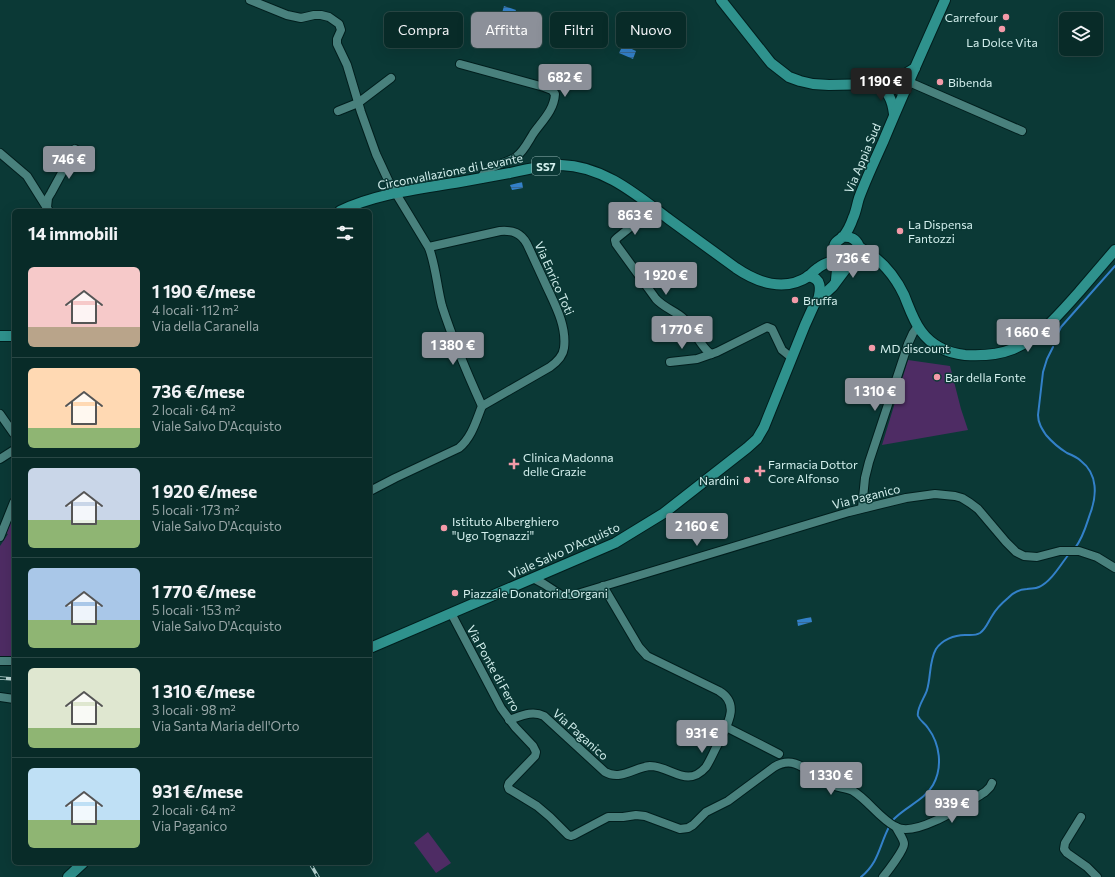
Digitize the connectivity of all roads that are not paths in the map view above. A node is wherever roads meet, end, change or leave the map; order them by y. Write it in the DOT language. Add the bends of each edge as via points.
graph roads {
  1 [pos="250,0"];
  2 [pos="721,0"];
  3 [pos="945,0"];
  4 [pos="460,64"];
  5 [pos="915,68"];
  6 [pos="391,78"];
  7 [pos="909,82"];
  8 [pos="877,84"];
  9 [pos="904,91"];
  10 [pos="358,103"];
  11 [pos="338,111"];
  12 [pos="894,115"];
  13 [pos="1022,131"];
  14 [pos="75,149"];
  15 [pos="0,153"];
  16 [pos="480,179"];
  17 [pos="395,193"];
  18 [pos="48,209"];
  19 [pos="344,209"];
  20 [pos="853,219"];
  21 [pos="638,221"];
  22 [pos="842,237"];
  23 [pos="857,243"];
  24 [pos="429,247"];
  25 [pos="834,248"];
  26 [pos="1115,250"];
  27 [pos="838,260"];
  28 [pos="853,260"];
  29 [pos="882,263"];
  30 [pos="818,268"];
  31 [pos="808,276"];
  32 [pos="836,281"];
  33 [pos="818,300"];
  34 [pos="918,326"];
  35 [pos="0,336"];
  36 [pos="12,336"];
  37 [pos="711,354"];
  38 [pos="792,358"];
  39 [pos="670,362"];
  40 [pos="482,406"];
  41 [pos="0,414"];
  42 [pos="12,431"];
  43 [pos="12,451"];
  44 [pos="0,459"];
  45 [pos="372,490"];
  46 [pos="12,507"];
  47 [pos="862,508"];
  48 [pos="0,536"];
  49 [pos="1115,568"];
  50 [pos="533,578"];
  51 [pos="603,586"];
  52 [pos="451,613"];
  53 [pos="372,647"];
  54 [pos="0,661"];
  55 [pos="12,661"];
  56 [pos="0,697"];
  57 [pos="12,699"];
  58 [pos="509,720"];
  59 [pos="726,727"];
  60 [pos="779,754"];
  61 [pos="992,783"];
  62 [pos="1081,817"];
  63 [pos="896,827"];
  64 [pos="81,865"];
  65 [pos="68,877"];
  66 [pos="883,877"];
  67 [pos="1097,877"];
  1 -- 10 [label="street" via="295,17 319,14 338,23 341,28 337,44 347,65"];
  2 -- 8 [label="main road" via="769,60 789,77 822,85"];
  3 -- 5 [label="main road, Via Appia Sud / SS7"];
  4 -- 16 [label="street" via="544,87 552,90 555,95 547,116 523,151 486,170"];
  5 -- 7 [label="main road, Via Appia Sud / SS7"];
  5 -- 8 [label="main road" via="897,79"];
  6 -- 10 [label="street"];
  7 -- 9 [label="main road, Via Appia Sud / SS7"];
  7 -- 13 [label="street"];
  8 -- 9 [label="main road"];
  8 -- 12 [label="main road" via="891,98"];
  9 -- 12 [label="main road, Via Appia Sud / SS7"];
  10 -- 11 [label="street"];
  10 -- 17 [label="street" via="377,158"];
  12 -- 20 [label="main road, Via Appia Sud / SS7" via="859,198"];
  14 -- 18 [label="street" via="48,198"];
  15 -- 18 [label="street" via="27,176"];
  16 -- 17 [label="main road, Circonvallazione di Levante / SS7"];
  16 -- 31 [label="main road, Circonvallazione di Levante / SS7" via="546,166 574,166 590,170 623,187 750,277 778,285 797,282"];
  17 -- 19 [label="main road, Circonvallazione di Levante / SS7"];
  17 -- 24 [label="street"];
  20 -- 22 [label="main road, Via Appia Sud / SS7"];
  20 -- 23 [label="main road, SS7"];
  21 -- 37 [label="street" via="616,238 616,244 656,299 684,319"];
  22 -- 23 [label="main road" via="846,236"];
  22 -- 25 [label="main road, SS7"];
  23 -- 28 [label="main road, SS7" via="859,252"];
  23 -- 29 [label="main road"];
  24 -- 40 [label="street" via="446,316"];
  24 -- 40 [label="street, Via Enrico Toti" via="503,231 518,234 527,244 560,316 564,346 558,361"];
  25 -- 27 [label="main road"];
  25 -- 30 [label="main road, SS7"];
  26 -- 34 [label="main road" via="1055,318 1031,339 1009,350 978,355 952,353 934,344"];
  27 -- 28 [label="main road, Circonvallazione di Levante / SS7"];
  27 -- 30 [label="main road, Circonvallazione di Levante / SS7"];
  27 -- 32 [label="main road"];
  28 -- 29 [label="main road, Circonvallazione di Levante" via="867,258"];
  28 -- 32 [label="main road, Viale Salvo D'Acquisto"];
  29 -- 34 [label="main road" via="899,286"];
  30 -- 31 [label="main road, Circonvallazione di Levante / SS7"];
  31 -- 33 [label="main road" via="817,280 821,287"];
  32 -- 33 [label="main road, Viale Salvo D'Acquisto"];
  33 -- 38 [label="main road, Viale Salvo D'Acquisto"];
  34 -- 47 [label="street" via="908,344 869,462"];
  35 -- 36 [label="main road"];
  37 -- 38 [label="street" via="769,325 782,350"];
  37 -- 39 [label="street" via="697,359"];
  38 -- 50 [label="main road, Viale Salvo D'Acquisto" via="762,430 747,448 664,513 630,535"];
  40 -- 45 [label="street" via="471,434 459,448"];
  41 -- 42 [label="street"];
  43 -- 44 [label="street"];
  46 -- 48 [label="street"];
  47 -- 49 [label="street, Via Paganico" via="916,496 955,496 965,499 975,507 1020,555 1034,557 1060,551 1084,552"];
  47 -- 51 [label="street, Via Paganico"];
  50 -- 51 [label="street, Via Paganico" via="563,596"];
  50 -- 52 [label="main road, Viale Salvo D'Acquisto"];
  51 -- 59 [label="street, Via Paganico" via="647,656 727,697 731,712"];
  52 -- 53 [label="main road, Viale Salvo D'Acquisto"];
  52 -- 58 [label="street, Via Ponte di Ferro"];
  54 -- 55 [label="street"];
  56 -- 57 [label="street"];
  58 -- 59 [label="street, Via Paganico" via="531,713 542,715 605,772 616,776 652,766 683,776 697,775 708,764"];
  58 -- 63 [label="street, Via Ponte di Ferro" via="536,752 509,783 509,789 537,806 570,835 608,817 637,815 680,829 688,828 706,812 726,803 776,765 787,762 797,764 830,785 853,791"];
  59 -- 60 [label="street"];
  61 -- 63 [label="street" via="985,792 934,822 910,828"];
  62 -- 67 [label="street" via="1064,849"];
  63 -- 66 [label="street" via="904,846"];
  64 -- 65 [label="main road"];
}
